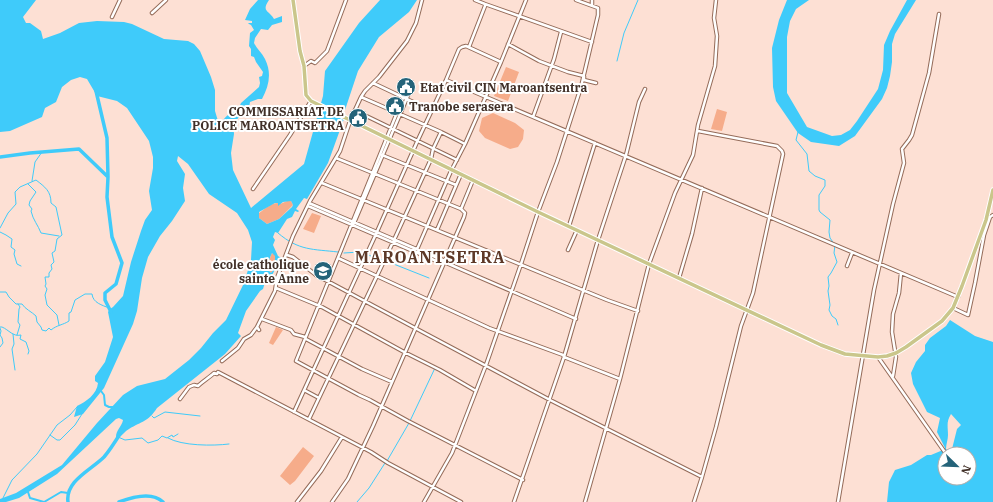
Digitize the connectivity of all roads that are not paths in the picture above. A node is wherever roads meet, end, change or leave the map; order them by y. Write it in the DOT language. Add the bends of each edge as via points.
graph roads {
  1 [pos="120,0"];
  2 [pos="166,0"];
  3 [pos="293,0"];
  4 [pos="346,0"];
  5 [pos="422,0"];
  6 [pos="475,0"];
  7 [pos="526,0"];
  8 [pos="576,0"];
  9 [pos="592,0"];
  10 [pos="716,0"];
  11 [pos="485,4"];
  12 [pos="592,5"];
  13 [pos="152,13"];
  14 [pos="939,14"];
  15 [pos="519,16"];
  16 [pos="112,17"];
  17 [pos="561,32"];
  18 [pos="592,42"];
  19 [pos="508,44"];
  20 [pos="469,47"];
  21 [pos="501,62"];
  22 [pos="304,66"];
  23 [pos="551,66"];
  24 [pos="584,76"];
  25 [pos="446,80"];
  26 [pos="373,83"];
  27 [pos="596,83"];
  28 [pos="644,89"];
  29 [pos="486,96"];
  30 [pos="360,97"];
  31 [pos="405,98"];
  32 [pos="311,101"];
  33 [pos="356,111"];
  34 [pos="432,111"];
  35 [pos="399,114"];
  36 [pos="534,117"];
  37 [pos="350,121"];
  38 [pos="425,124"];
  39 [pos="392,129"];
  40 [pos="567,131"];
  41 [pos="697,131"];
  42 [pos="441,132"];
  43 [pos="388,139"];
  44 [pos="417,142"];
  45 [pos="595,143"];
  46 [pos="464,144"];
  47 [pos="433,149"];
  48 [pos="413,151"];
  49 [pos="382,155"];
  50 [pos="626,155"];
  51 [pos="336,158"];
  52 [pos="431,159"];
  53 [pos="457,160"];
  54 [pos="407,164"];
  55 [pos="452,170"];
  56 [pos="425,172"];
  57 [pos="373,173"];
  58 [pos="461,174"];
  59 [pos="474,180"];
  60 [pos="682,180"];
  61 [pos="322,182"];
  62 [pos="447,182"];
  63 [pos="398,184"];
  64 [pos="456,185"];
  65 [pos="702,188"];
  66 [pos="253,189"];
  67 [pos="993,190"];
  68 [pos="416,191"];
  69 [pos="362,200"];
  70 [pos="439,200"];
  71 [pos="448,204"];
  72 [pos="309,205"];
  73 [pos="388,209"];
  74 [pos="461,210"];
  75 [pos="538,212"];
  76 [pos="987,213"];
  77 [pos="405,216"];
  78 [pos="769,216"];
  79 [pos="991,216"];
  80 [pos="988,221"];
  81 [pos="353,224"];
  82 [pos="569,226"];
  83 [pos="427,227"];
  84 [pos="438,230"];
  85 [pos="577,230"];
  86 [pos="982,232"];
  87 [pos="377,233"];
  88 [pos="455,237"];
  89 [pos="981,237"];
  90 [pos="598,240"];
  91 [pos="394,241"];
  92 [pos="416,250"];
  93 [pos="568,250"];
  94 [pos="852,253"];
  95 [pos="286,255"];
  96 [pos="338,258"];
  97 [pos="412,261"];
  98 [pos="444,262"];
  99 [pos="521,264"];
  100 [pos="649,264"];
  101 [pos="879,264"];
  102 [pos="847,266"];
  103 [pos="360,268"];
  104 [pos="901,273"];
  105 [pos="377,276"];
  106 [pos="679,278"];
  107 [pos="328,281"];
  108 [pos="276,288"];
  109 [pos="583,290"];
  110 [pos="512,291"];
  111 [pos="349,292"];
  112 [pos="958,297"];
  113 [pos="428,300"];
  114 [pos="365,301"];
  115 [pos="318,306"];
  116 [pos="953,308"];
  117 [pos="747,310"];
  118 [pos="638,311"];
  119 [pos="338,316"];
  120 [pos="262,319"];
  121 [pos="576,319"];
  122 [pos="354,325"];
  123 [pos="415,328"];
  124 [pos="498,331"];
  125 [pos="306,338"];
  126 [pos="324,348"];
  127 [pos="404,352"];
  128 [pos="896,353"];
  129 [pos="339,356"];
  130 [pos="564,357"];
  131 [pos="862,357"];
  132 [pos="878,357"];
  133 [pos="222,361"];
  134 [pos="486,366"];
  135 [pos="313,370"];
  136 [pos="892,376"];
  137 [pos="329,378"];
  138 [pos="620,379"];
  139 [pos="392,382"];
  140 [pos="304,390"];
  141 [pos="476,391"];
  142 [pos="319,398"];
  143 [pos="180,399"];
  144 [pos="550,400"];
  145 [pos="381,406"];
  146 [pos="294,412"];
  147 [pos="309,419"];
  148 [pos="606,427"];
  149 [pos="342,437"];
  150 [pos="454,444"];
  151 [pos="941,446"];
  152 [pos="362,447"];
  153 [pos="702,477"];
  154 [pos="523,480"];
  155 [pos="433,487"];
  156 [pos="297,502"];
  157 [pos="332,502"];
  158 [pos="424,502"];
  159 [pos="461,502"];
  160 [pos="514,502"];
  161 [pos="585,502"];
  162 [pos="694,502"];
  163 [pos="838,502"];
  1 -- 16 [label="street"];
  2 -- 13 [label="street"];
  3 -- 22 [label="main road"];
  4 -- 22 [label="street" via="327,51 315,63 311,61"];
  5 -- 26 [label="street" via="409,37"];
  6 -- 11 [label="street"];
  7 -- 15 [label="street"];
  8 -- 12 [label="street"];
  9 -- 12 [label="street"];
  10 -- 41 [label="street" via="715,66"];
  11 -- 15 [label="street"];
  11 -- 20 [label="street"];
  12 -- 18 [label="street" via="598,8"];
  14 -- 101 [label="street" via="924,94 911,137 903,148 904,163"];
  15 -- 17 [label="street"];
  15 -- 19 [label="street"];
  17 -- 18 [label="street"];
  17 -- 23 [label="street"];
  18 -- 24 [label="street"];
  19 -- 21 [label="street"];
  19 -- 23 [label="street"];
  20 -- 21 [label="street"];
  20 -- 25 [label="street" via="464,46 459,50"];
  21 -- 29 [label="street"];
  22 -- 32 [label="main road" via="306,95"];
  23 -- 24 [label="street"];
  23 -- 36 [label="street"];
  24 -- 27 [label="street" via="584,80"];
  24 -- 40 [label="street"];
  25 -- 29 [label="street"];
  25 -- 34 [label="street"];
  26 -- 30 [label="street"];
  26 -- 31 [label="street"];
  28 -- 50 [label="street"];
  29 -- 36 [label="street"];
  29 -- 46 [label="street"];
  30 -- 33 [label="street"];
  30 -- 35 [label="street"];
  31 -- 34 [label="street"];
  31 -- 35 [label="street"];
  32 -- 37 [label="main road"];
  32 -- 66 [label="street"];
  33 -- 37 [label="street"];
  33 -- 39 [label="street"];
  34 -- 38 [label="street"];
  35 -- 38 [label="street"];
  35 -- 39 [label="street"];
  36 -- 40 [label="street"];
  37 -- 43 [label="main road"];
  37 -- 51 [label="street"];
  38 -- 42 [label="street"];
  38 -- 44 [label="street"];
  39 -- 43 [label="street"];
  39 -- 44 [label="street"];
  40 -- 45 [label="street"];
  40 -- 75 [label="street"];
  41 -- 60 [label="street" via="692,158"];
  41 -- 78 [label="street" via="773,145 781,149 783,154"];
  42 -- 46 [label="street"];
  42 -- 47 [label="street"];
  43 -- 48 [label="main road"];
  43 -- 49 [label="street"];
  43 -- 57 [label="street"];
  44 -- 47 [label="street"];
  44 -- 48 [label="street"];
  45 -- 50 [label="street"];
  45 -- 82 [label="street"];
  46 -- 53 [label="street"];
  47 -- 52 [label="street"];
  47 -- 53 [label="street"];
  48 -- 52 [label="main road"];
  48 -- 54 [label="street"];
  49 -- 54 [label="street"];
  49 -- 57 [label="street"];
  50 -- 60 [label="street"];
  50 -- 90 [label="street"];
  51 -- 57 [label="street"];
  51 -- 61 [label="street"];
  52 -- 55 [label="main road"];
  52 -- 56 [label="street"];
  53 -- 55 [label="street"];
  54 -- 56 [label="street"];
  54 -- 63 [label="street"];
  55 -- 58 [label="main road"];
  55 -- 62 [label="street"];
  56 -- 62 [label="street"];
  56 -- 68 [label="street"];
  57 -- 63 [label="street"];
  57 -- 69 [label="street"];
  58 -- 59 [label="main road"];
  58 -- 64 [label="street"];
  59 -- 74 [label="street"];
  59 -- 75 [label="main road"];
  60 -- 65 [label="street"];
  60 -- 100 [label="street"];
  61 -- 69 [label="street"];
  61 -- 72 [label="street"];
  62 -- 64 [label="street"];
  62 -- 70 [label="street"];
  63 -- 68 [label="street"];
  63 -- 73 [label="street"];
  64 -- 71 [label="street"];
  65 -- 78 [label="street"];
  65 -- 106 [label="street"];
  67 -- 76 [label="main road"];
  68 -- 70 [label="street"];
  68 -- 77 [label="street"];
  69 -- 73 [label="street"];
  69 -- 81 [label="street"];
  70 -- 71 [label="street"];
  70 -- 83 [label="street"];
  71 -- 74 [label="street"];
  71 -- 84 [label="street"];
  72 -- 81 [label="street"];
  72 -- 95 [label="street"];
  73 -- 77 [label="street"];
  73 -- 87 [label="street"];
  74 -- 88 [label="street" via="465,215"];
  75 -- 82 [label="main road"];
  75 -- 99 [label="street"];
  76 -- 79 [label="street"];
  76 -- 86 [label="main road"];
  77 -- 83 [label="street"];
  77 -- 91 [label="street"];
  78 -- 94 [label="street"];
  78 -- 117 [label="street" via="763,252"];
  79 -- 80 [label="street"];
  80 -- 86 [label="street"];
  80 -- 89 [label="street"];
  81 -- 87 [label="street"];
  81 -- 96 [label="street"];
  82 -- 85 [label="main road"];
  83 -- 84 [label="street"];
  83 -- 92 [label="street"];
  84 -- 88 [label="street"];
  85 -- 90 [label="main road"];
  85 -- 93 [label="street"];
  86 -- 89 [label="main road"];
  87 -- 91 [label="street"];
  87 -- 103 [label="street"];
  88 -- 98 [label="street"];
  88 -- 99 [label="street"];
  89 -- 112 [label="main road"];
  89 -- 116 [label="street" via="968,314"];
  90 -- 100 [label="main road"];
  90 -- 109 [label="street"];
  91 -- 92 [label="street"];
  91 -- 105 [label="street"];
  92 -- 97 [label="street"];
  92 -- 98 [label="street"];
  94 -- 101 [label="street"];
  94 -- 102 [label="street"];
  95 -- 107 [label="street"];
  95 -- 108 [label="street"];
  96 -- 103 [label="street"];
  96 -- 107 [label="street"];
  98 -- 110 [label="street"];
  98 -- 113 [label="street"];
  99 -- 109 [label="street"];
  99 -- 110 [label="street"];
  100 -- 106 [label="main road"];
  100 -- 118 [label="street"];
  101 -- 104 [label="street"];
  101 -- 131 [label="street"];
  103 -- 105 [label="street"];
  103 -- 111 [label="street"];
  104 -- 112 [label="street"];
  104 -- 128 [label="street" via="899,295 893,314 892,332"];
  105 -- 113 [label="street"];
  105 -- 114 [label="street"];
  106 -- 117 [label="main road"];
  107 -- 111 [label="street"];
  107 -- 115 [label="street"];
  108 -- 115 [label="street"];
  108 -- 120 [label="street"];
  109 -- 118 [label="street"];
  109 -- 121 [label="street"];
  110 -- 121 [label="street"];
  110 -- 124 [label="street"];
  111 -- 114 [label="street"];
  111 -- 119 [label="street"];
  112 -- 116 [label="main road"];
  113 -- 123 [label="street"];
  113 -- 124 [label="street"];
  114 -- 122 [label="street"];
  114 -- 123 [label="street"];
  115 -- 119 [label="street"];
  115 -- 125 [label="street"];
  116 -- 128 [label="main road" via="942,321"];
  117 -- 131 [label="main road" via="829,348"];
  117 -- 153 [label="street" via="740,327"];
  118 -- 138 [label="street"];
  119 -- 122 [label="street"];
  119 -- 126 [label="street"];
  120 -- 125 [label="street"];
  120 -- 133 [label="street" via="258,329"];
  121 -- 130 [label="street"];
  122 -- 127 [label="street"];
  122 -- 129 [label="street"];
  123 -- 127 [label="street"];
  123 -- 134 [label="street"];
  124 -- 130 [label="street"];
  124 -- 134 [label="street"];
  125 -- 126 [label="street"];
  125 -- 135 [label="street" via="296,361"];
  126 -- 129 [label="street"];
  126 -- 135 [label="street"];
  127 -- 139 [label="street"];
  127 -- 141 [label="street"];
  128 -- 132 [label="main road"];
  128 -- 136 [label="street"];
  129 -- 137 [label="street"];
  129 -- 139 [label="street"];
  130 -- 138 [label="street"];
  130 -- 144 [label="street"];
  131 -- 132 [label="main road"];
  131 -- 163 [label="street"];
  132 -- 136 [label="street"];
  134 -- 141 [label="street"];
  134 -- 144 [label="street"];
  135 -- 137 [label="street"];
  135 -- 140 [label="street"];
  136 -- 151 [label="street"];
  137 -- 142 [label="street"];
  137 -- 145 [label="street"];
  138 -- 148 [label="street"];
  139 -- 145 [label="street"];
  140 -- 142 [label="street"];
  140 -- 146 [label="street"];
  141 -- 150 [label="street"];
  142 -- 147 [label="street"];
  143 -- 146 [label="street" via="189,387 198,386 218,372"];
  144 -- 148 [label="street"];
  144 -- 154 [label="street"];
  145 -- 150 [label="street"];
  145 -- 152 [label="street"];
  146 -- 147 [label="street"];
  147 -- 149 [label="street"];
  148 -- 153 [label="street"];
  148 -- 161 [label="street"];
  149 -- 152 [label="street"];
  149 -- 156 [label="street" via="321,471"];
  150 -- 154 [label="street"];
  150 -- 155 [label="street"];
  152 -- 155 [label="street"];
  152 -- 157 [label="street" via="348,479"];
  153 -- 162 [label="street"];
  154 -- 160 [label="street"];
  155 -- 158 [label="street"];
  155 -- 159 [label="street"];
}
